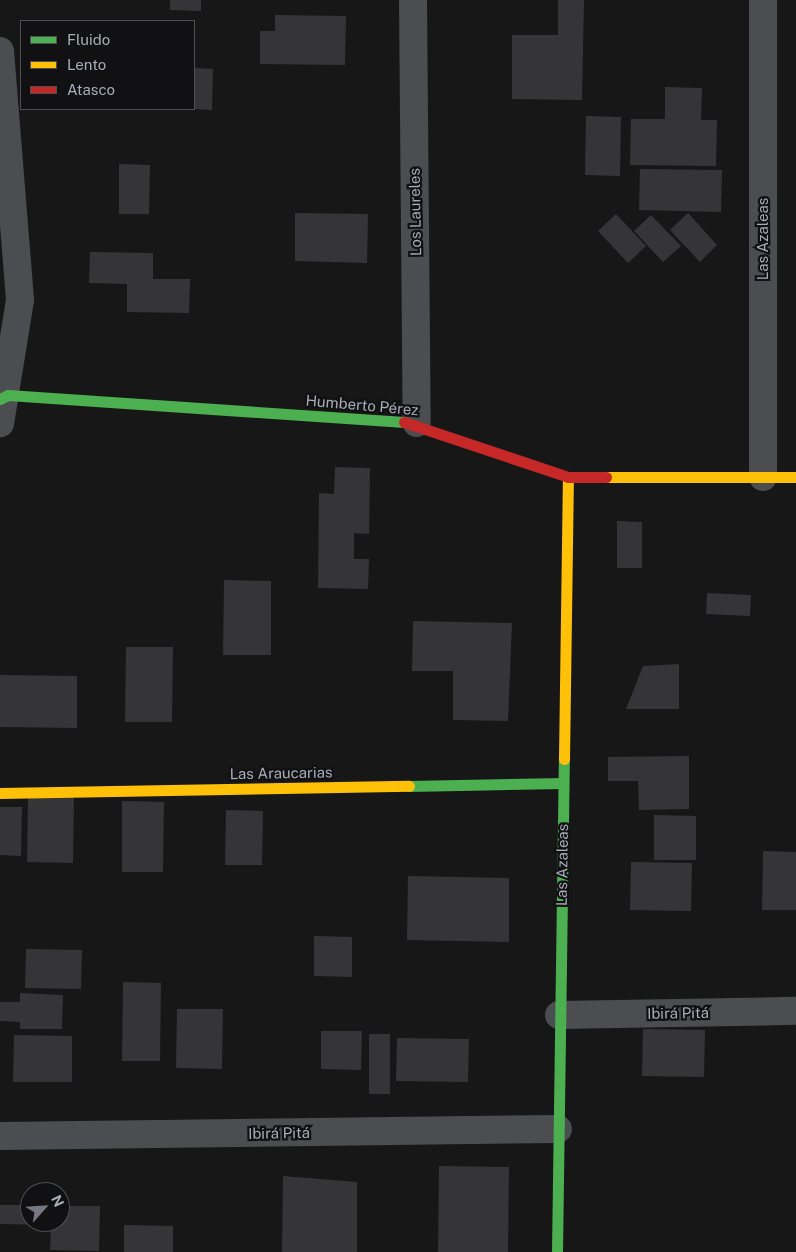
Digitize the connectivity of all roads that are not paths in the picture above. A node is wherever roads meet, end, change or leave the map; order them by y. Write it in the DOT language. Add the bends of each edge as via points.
graph roads {
  1 [pos="413,0"];
  2 [pos="763,0"];
  3 [pos="0,51"];
  4 [pos="4,397"];
  5 [pos="0,423"];
  6 [pos="417,423"];
  7 [pos="568,477"];
  8 [pos="763,477"];
  9 [pos="796,477"];
  10 [pos="563,783"];
  11 [pos="0,794"];
  12 [pos="796,1010"];
  13 [pos="559,1016"];
  14 [pos="558,1129"];
  15 [pos="0,1136"];
  16 [pos="557,1252"];
  1 -- 6 [label="street, Los Laureles"];
  2 -- 8 [label="street, Las Azaleas"];
  3 -- 4 [label="street" via="20,300"];
  4 -- 5 [label="street"];
  4 -- 6 [label="street, Humberto Pérez"];
  6 -- 7 [label="street, Humberto Pérez"];
  7 -- 8 [label="street, Humberto Pérez"];
  7 -- 10 [label="street, Las Azaleas"];
  8 -- 9 [label="street, Humberto Pérez"];
  10 -- 11 [label="street, Las Araucarias"];
  10 -- 13 [label="street, Las Azaleas"];
  12 -- 13 [label="street, Ibirá Pitá"];
  13 -- 14 [label="street, Las Azaleas"];
  14 -- 15 [label="street, Ibirá Pitá"];
  14 -- 16 [label="street, Las Azaleas"];
}
